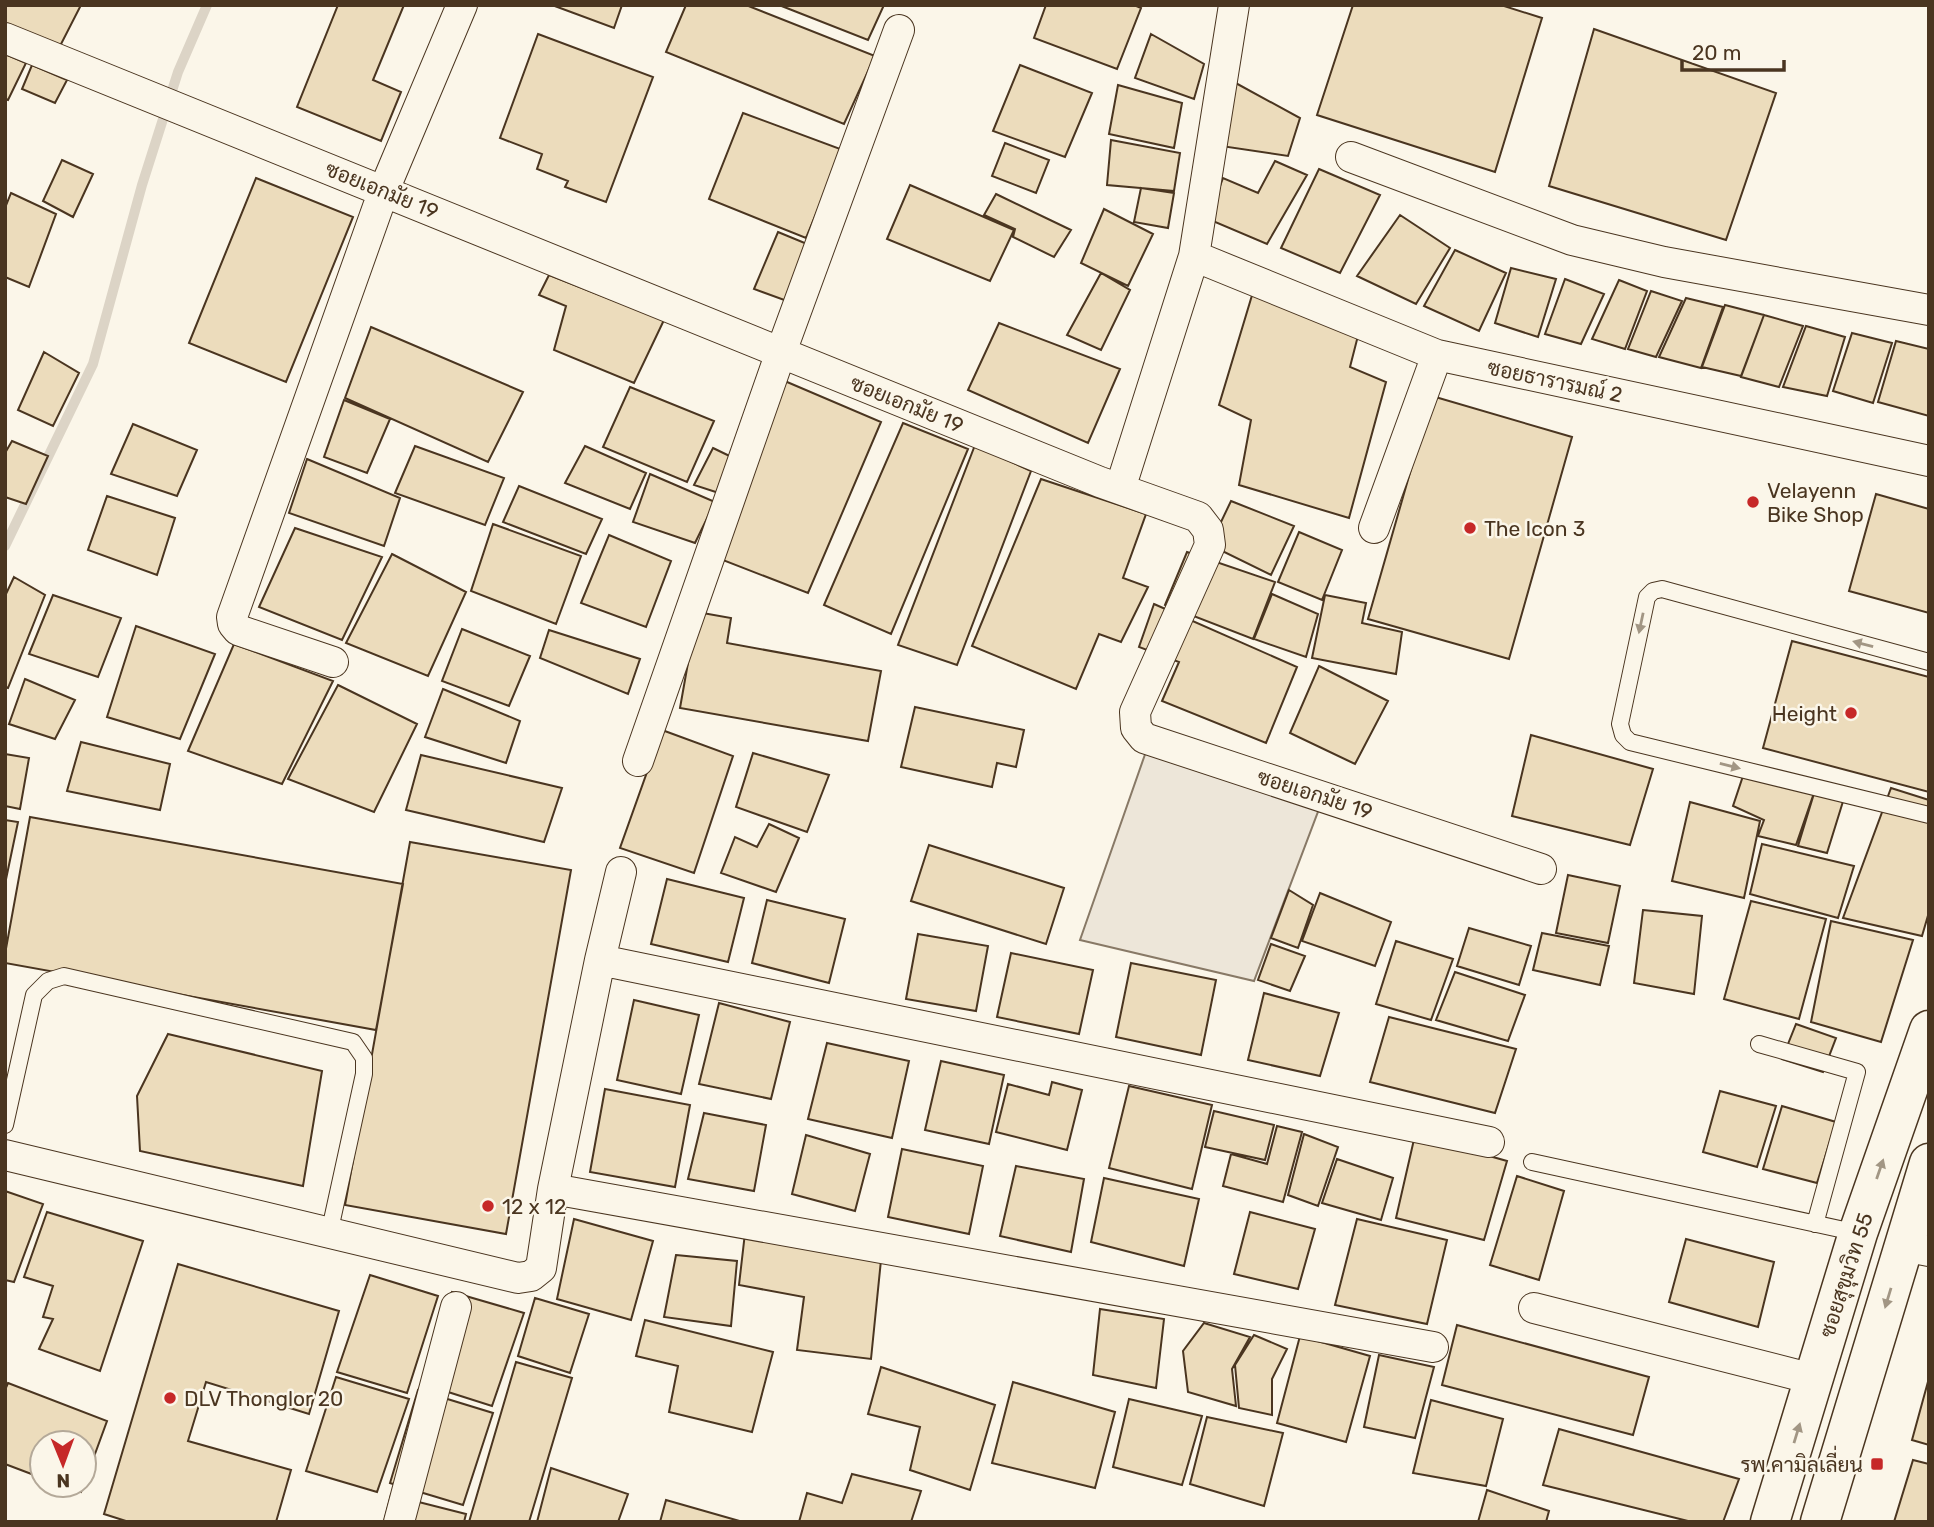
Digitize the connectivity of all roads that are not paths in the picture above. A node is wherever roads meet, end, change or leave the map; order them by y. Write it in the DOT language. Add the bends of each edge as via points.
graph roads {
  1 [pos="462,5"];
  2 [pos="1234,5"];
  3 [pos="899,30"];
  4 [pos="5,38"];
  5 [pos="1351,157"];
  6 [pos="384,190"];
  7 [pos="1194,256"];
  8 [pos="1929,310"];
  9 [pos="780,352"];
  10 [pos="1437,355"];
  11 [pos="1929,461"];
  12 [pos="1120,489"];
  13 [pos="1374,528"];
  14 [pos="332,662"];
  15 [pos="1929,662"];
  16 [pos="638,761"];
  17 [pos="1929,816"];
  18 [pos="1541,869"];
  19 [pos="621,872"];
  20 [pos="600,960"];
  21 [pos="1929,1030"];
  22 [pos="1759,1044"];
  23 [pos="5,1125"];
  24 [pos="1489,1142"];
  25 [pos="5,1155"];
  26 [pos="1532,1162"];
  27 [pos="1929,1163"];
  28 [pos="553,1189"];
  29 [pos="1815,1224"];
  30 [pos="1858,1233"];
  31 [pos="329,1234"];
  32 [pos="1916,1249"];
  33 [pos="457,1307"];
  34 [pos="1534,1308"];
  35 [pos="1433,1347"];
  36 [pos="1813,1379"];
  37 [pos="399,1522"];
  38 [pos="1770,1522"];
  39 [pos="1820,1522"];
  1 -- 6 [label="street"];
  2 -- 7 [label="street"];
  3 -- 9 [label="street"];
  4 -- 6 [label="street, ซอยเอกมัย 19"];
  5 -- 8 [label="street" via="1572,240"];
  6 -- 9 [label="street, ซอยเอกมัย 19"];
  6 -- 14 [label="street" via="232,617 238,631"];
  7 -- 10 [label="street, ซอยธารารมณ์ 2"];
  7 -- 12 [label="street"];
  9 -- 12 [label="street, ซอยเอกมัย 19"];
  9 -- 16 [label="street"];
  10 -- 11 [label="street, ซอยธารารมณ์ 2"];
  10 -- 13 [label="street"];
  12 -- 18 [label="street, ซอยเอกมัย 19" via="1198,517 1208,530 1210,545 1135,712 1136,728 1144,738"];
  15 -- 17 [label="lane, one-way" via="1662,589 1647,597 1620,724 1630,741"];
  19 -- 20 [label="street"];
  20 -- 24 [label="street"];
  20 -- 28 [label="street"];
  30 -- 21 [label="main road, ซอยสุขุมวิท 55, one-way"];
  22 -- 29 [label="lane" via="1857,1072"];
  23 -- 31 [label="lane" via="34,995 48,981 64,976 353,1042 364,1058 364,1074"];
  25 -- 31 [label="street"];
  26 -- 29 [label="lane"];
  27 -- 32 [label="main road"];
  28 -- 31 [label="street" via="541,1268 531,1276 518,1278"];
  28 -- 35 [label="street"];
  29 -- 30 [label="lane"];
  30 -- 32 [label="main road"];
  30 -- 36 [label="main road, ซอยสุขุมวิท 55"];
  32 -- 39 [label="main road, one-way"];
  33 -- 37 [label="street"];
  34 -- 36 [label="street"];
  38 -- 36 [label="main road, ซอยสุขุมวิท 55, one-way"];
}
